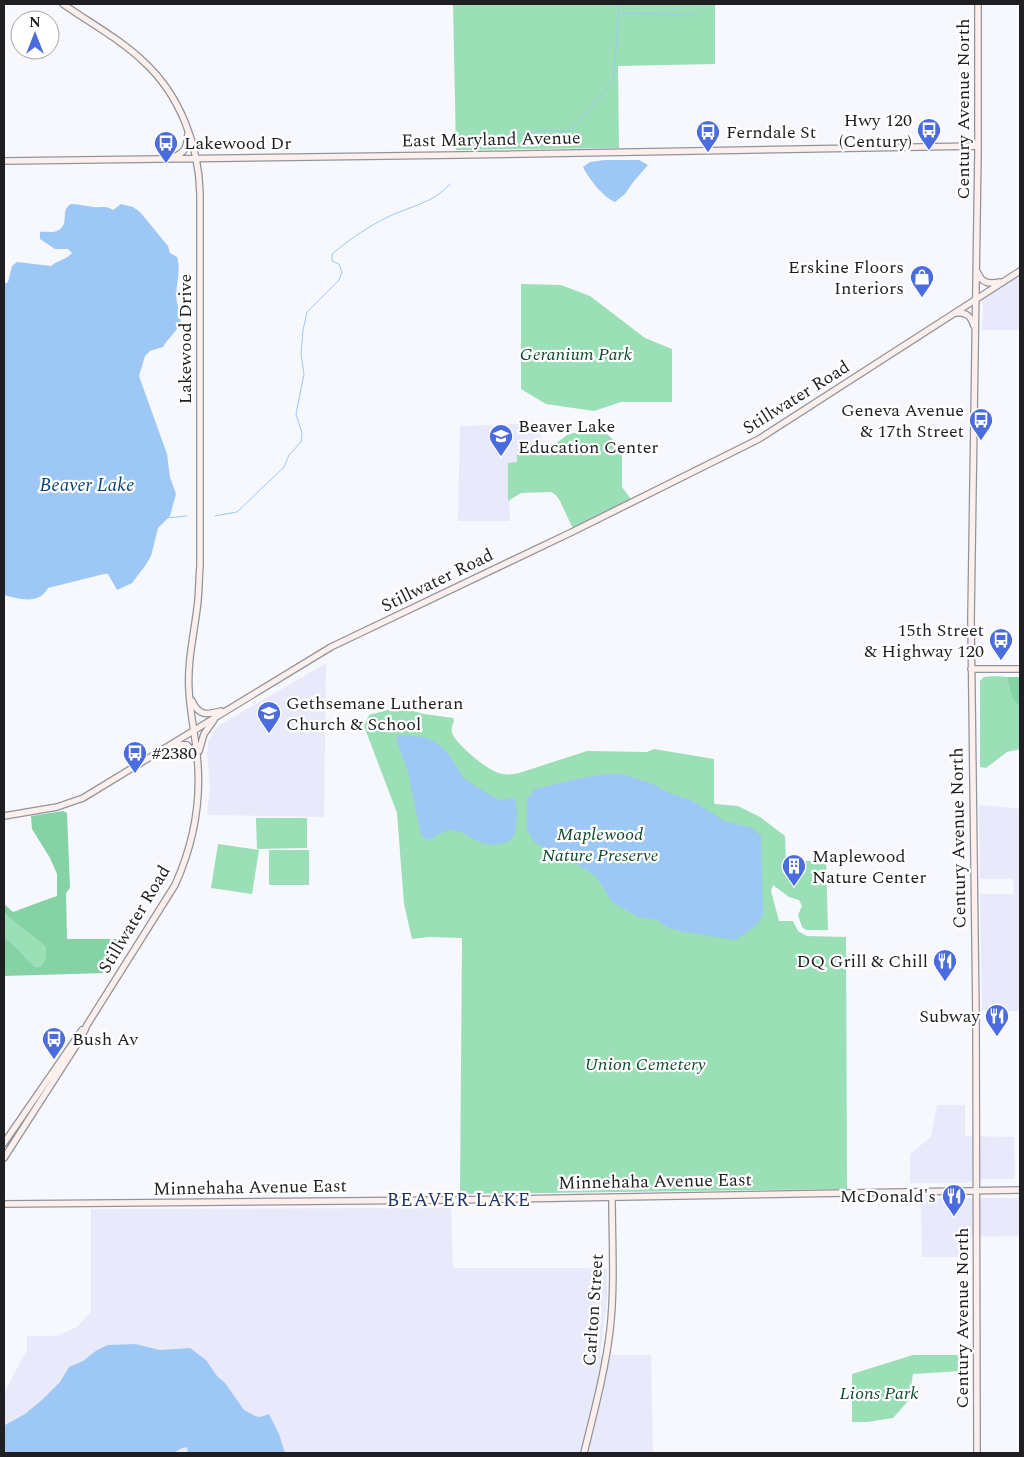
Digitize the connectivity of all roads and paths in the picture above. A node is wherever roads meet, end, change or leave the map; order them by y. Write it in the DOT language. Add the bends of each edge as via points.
graph roads {
  1 [pos="63,4"];
  2 [pos="978,4"];
  3 [pos="188,131"];
  4 [pos="978,146"];
  5 [pos="196,158"];
  6 [pos="162,159"];
  7 [pos="4,161"];
  8 [pos="977,269"];
  9 [pos="1020,271"];
  10 [pos="1003,282"];
  11 [pos="976,299"];
  12 [pos="954,313"];
  13 [pos="976,332"];
  14 [pos="971,669"];
  15 [pos="1020,669"];
  16 [pos="189,694"];
  17 [pos="228,709"];
  18 [pos="218,715"];
  19 [pos="194,730"];
  20 [pos="170,744"];
  21 [pos="198,756"];
  22 [pos="4,816"];
  23 [pos="86,1025"];
  24 [pos="4,1143"];
  25 [pos="4,1158"];
  26 [pos="977,1190"];
  27 [pos="1020,1190"];
  28 [pos="612,1197"];
  29 [pos="4,1204"];
  30 [pos="584,1453"];
  31 [pos="977,1453"];
  1 -- 3 [label="main road, Lakewood Drive" via="145,62 177,104"];
  2 -- 4 [label="main road, Century Avenue North"];
  3 -- 5 [label="main road, Lakewood Drive"];
  3 -- 6 [label="main road" via="185,150"];
  4 -- 5 [label="main road, East Maryland Avenue"];
  4 -- 8 [label="main road, Century Avenue North"];
  5 -- 6 [label="main road, East Maryland Avenue"];
  5 -- 16 [label="main road, Lakewood Drive" via="200,203 200,566 190,647"];
  6 -- 7 [label="main road, East Maryland Avenue"];
  8 -- 10 [label="main road" via="984,282"];
  8 -- 11 [label="main road, Century Avenue North"];
  9 -- 10 [label="main road, Stillwater Road"];
  10 -- 11 [label="main road, Stillwater Road"];
  11 -- 12 [label="main road, Stillwater Road"];
  11 -- 13 [label="main road, Century Avenue North"];
  12 -- 13 [label="main road" via="969,316"];
  12 -- 17 [label="main road, Stillwater Road" via="741,449 331,647"];
  13 -- 14 [label="main road, Century Avenue North"];
  14 -- 15 [label="main road"];
  14 -- 26 [label="main road, Century Avenue North"];
  16 -- 17 [label="main road" via="197,711 214,713"];
  16 -- 19 [label="main road, Lakewood Drive"];
  17 -- 18 [label="main road, Stillwater Road"];
  18 -- 19 [label="main road, Stillwater Road"];
  18 -- 21 [label="main road" via="204,734"];
  19 -- 20 [label="main road"];
  19 -- 21 [label="main road, Stillwater Road"];
  20 -- 21 [label="main road" via="186,745"];
  20 -- 22 [label="main road" via="83,798 57,807"];
  21 -- 23 [label="main road, Stillwater Road" via="196,819 184,865 161,909"];
  23 -- 24 [label="main road, Stillwater Road"];
  23 -- 25 [label="main road, Stillwater Road" via="81,1038"];
  26 -- 27 [label="main road, Minnehaha Avenue East"];
  26 -- 28 [label="main road, Minnehaha Avenue East"];
  26 -- 31 [label="main road, Century Avenue North"];
  28 -- 29 [label="main road, Minnehaha Avenue East"];
  28 -- 30 [label="main road, Carlton Street" via="610,1328 603,1374"];
}
